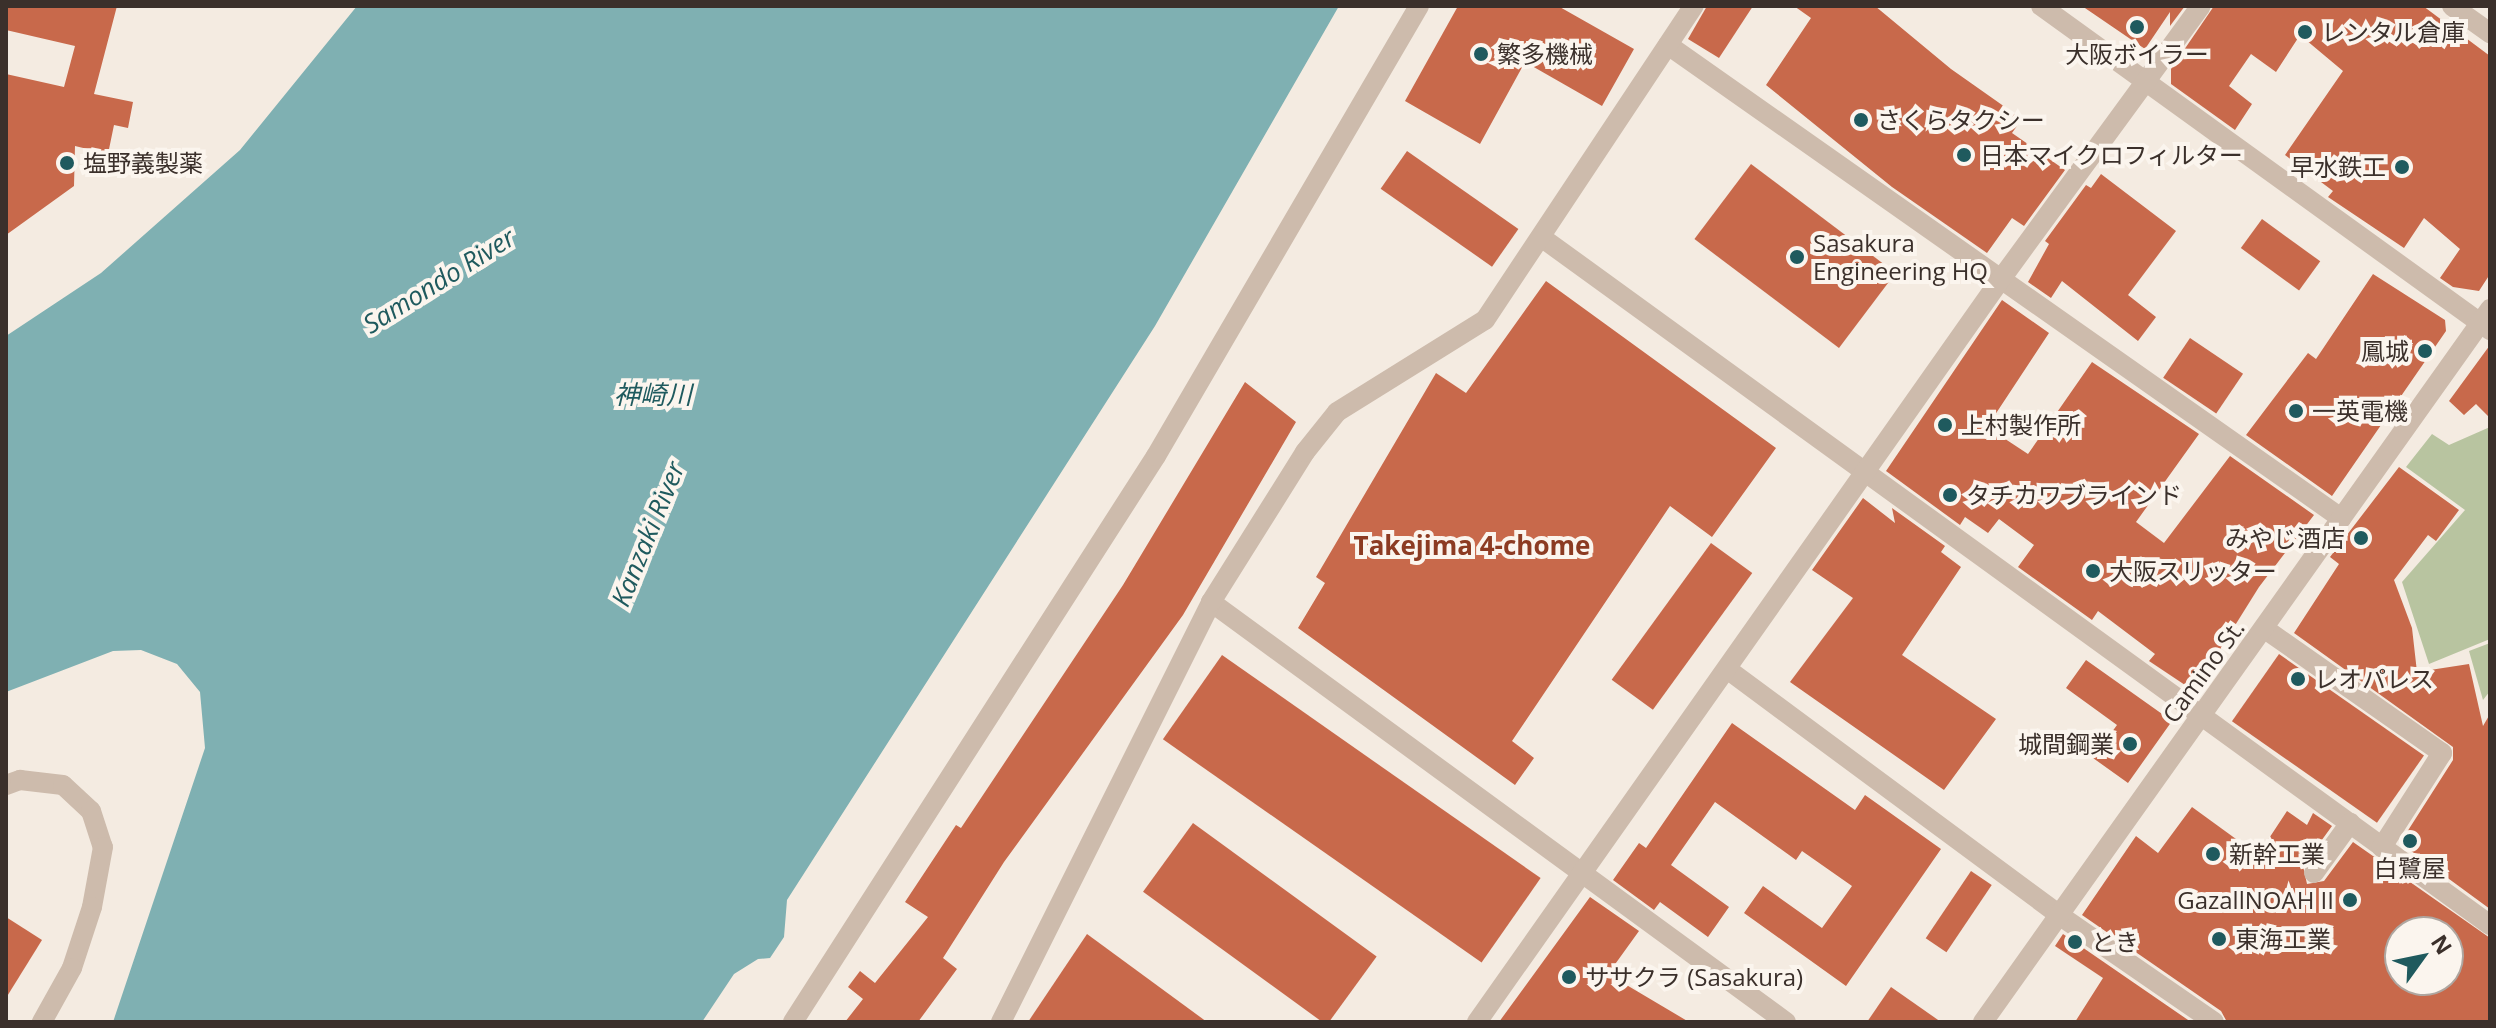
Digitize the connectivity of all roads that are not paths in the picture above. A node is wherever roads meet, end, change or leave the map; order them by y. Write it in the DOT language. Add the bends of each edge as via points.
graph roads {
  1 [pos="1419,6"];
  2 [pos="1694,6"];
  3 [pos="2041,6"];
  4 [pos="2201,6"];
  5 [pos="2452,6"];
  6 [pos="2490,33"];
  7 [pos="1668,45"];
  8 [pos="2146,82"];
  9 [pos="1541,237"];
  10 [pos="2001,279"];
  11 [pos="2487,320"];
  12 [pos="1867,473"];
  13 [pos="2341,518"];
  14 [pos="1211,602"];
  15 [pos="2265,629"];
  16 [pos="1727,669"];
  17 [pos="2202,716"];
  18 [pos="6,785"];
  19 [pos="2350,823"];
  20 [pos="2382,847"];
  21 [pos="2314,873"];
  22 [pos="1582,876"];
  23 [pos="2059,915"];
  24 [pos="2490,925"];
  25 [pos="42,1022"];
  26 [pos="793,1022"];
  27 [pos="1001,1022"];
  28 [pos="1477,1022"];
  29 [pos="1786,1022"];
  30 [pos="1983,1022"];
  31 [pos="2214,1022"];
  1 -- 26 [label="street" via="1156,456"];
  2 -- 7 [label="street"];
  3 -- 8 [label="street"];
  4 -- 8 [label="street"];
  5 -- 6 [label="street"];
  7 -- 9 [label="street"];
  7 -- 10 [label="street"];
  8 -- 10 [label="street"];
  8 -- 11 [label="street"];
  9 -- 12 [label="street"];
  9 -- 14 [label="street" via="1485,320 1337,412 1305,452"];
  10 -- 12 [label="street"];
  10 -- 13 [label="street"];
  11 -- 13 [label="street, Camino St."];
  12 -- 16 [label="street"];
  12 -- 17 [label="street"];
  13 -- 15 [label="street, Camino St."];
  14 -- 22 [label="street"];
  14 -- 27 [label="street"];
  15 -- 17 [label="street, Camino St."];
  15 -- 20 [label="street" via="2442,753"];
  16 -- 22 [label="street"];
  16 -- 23 [label="street"];
  17 -- 19 [label="street"];
  17 -- 23 [label="street, Camino St."];
  18 -- 25 [label="street" via="20,780 63,785 91,811 103,847 92,907 72,968"];
  19 -- 20 [label="street"];
  19 -- 21 [label="street"];
  20 -- 24 [label="street"];
  22 -- 28 [label="street"];
  22 -- 29 [label="street"];
  23 -- 30 [label="street, Camino St."];
  23 -- 31 [label="street"];
}
